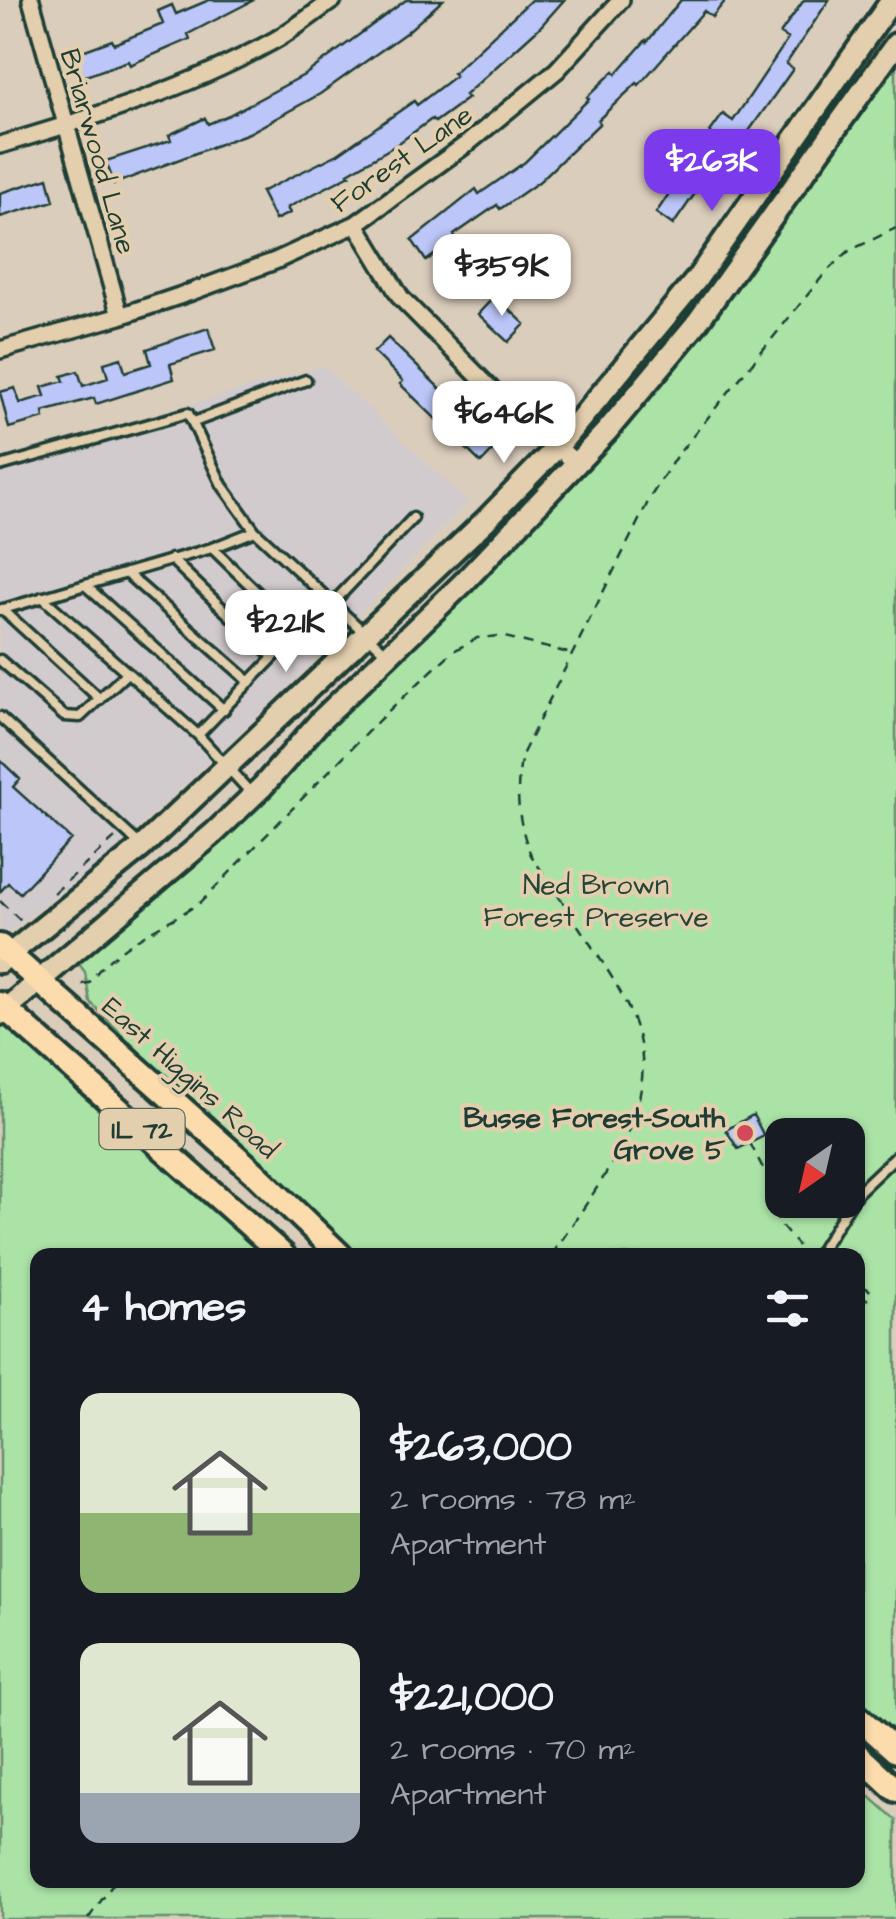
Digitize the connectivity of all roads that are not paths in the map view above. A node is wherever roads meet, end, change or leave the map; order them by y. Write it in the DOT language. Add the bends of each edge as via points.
graph roads {
  1 [pos="31,0"];
  2 [pos="333,0"];
  3 [pos="621,0"];
  4 [pos="892,0"];
  5 [pos="896,44"];
  6 [pos="66,126"];
  7 [pos="0,145"];
  8 [pos="356,224"];
  9 [pos="120,316"];
  10 [pos="0,350"];
  11 [pos="306,380"];
  12 [pos="194,422"];
  13 [pos="558,446"];
  14 [pos="576,463"];
  15 [pos="0,466"];
  16 [pos="414,518"];
  17 [pos="254,531"];
  18 [pos="212,548"];
  19 [pos="171,559"];
  20 [pos="126,572"];
  21 [pos="85,585"];
  22 [pos="42,598"];
  23 [pos="332,604"];
  24 [pos="1,610"];
  25 [pos="298,632"];
  26 [pos="365,636"];
  27 [pos="388,655"];
  28 [pos="273,657"];
  29 [pos="0,660"];
  30 [pos="127,673"];
  31 [pos="250,682"];
  32 [pos="100,699"];
  33 [pos="224,710"];
  34 [pos="0,717"];
  35 [pos="198,735"];
  36 [pos="226,766"];
  37 [pos="253,796"];
  38 [pos="142,848"];
  39 [pos="3,954"];
  40 [pos="40,982"];
  41 [pos="2,1009"];
  42 [pos="896,1156"];
  43 [pos="275,1248"];
  44 [pos="333,1248"];
  45 [pos="822,1248"];
  46 [pos="865,1723"];
  47 [pos="896,1751"];
  48 [pos="865,1761"];
  49 [pos="896,1790"];
  1 -- 6 [label="street, Briarwood Lane"];
  2 -- 6 [label="street" via="277,39 204,74"];
  3 -- 8 [label="street, Forest Lane" via="558,70"];
  4 -- 13 [label="main road" via="696,280"];
  5 -- 14 [label="main road" via="696,324"];
  6 -- 7 [label="street"];
  6 -- 9 [label="street, Briarwood Lane"];
  8 -- 9 [label="street, Forest Lane" via="275,262"];
  8 -- 13 [label="street" via="401,298"];
  9 -- 10 [label="street, Forest Lane"];
  11 -- 12 [label="lane"];
  12 -- 15 [label="lane" via="188,414"];
  12 -- 17 [label="lane" via="222,485"];
  13 -- 14 [label="street"];
  13 -- 26 [label="main road"];
  14 -- 27 [label="main road"];
  16 -- 23 [label="lane"];
  17 -- 18 [label="lane"];
  17 -- 23 [label="lane"];
  18 -- 19 [label="lane"];
  18 -- 25 [label="lane"];
  19 -- 20 [label="lane"];
  19 -- 28 [label="lane"];
  20 -- 21 [label="lane"];
  20 -- 31 [label="lane"];
  21 -- 22 [label="lane"];
  21 -- 33 [label="lane"];
  22 -- 24 [label="lane"];
  22 -- 30 [label="lane"];
  23 -- 25 [label="lane"];
  23 -- 26 [label="lane"];
  24 -- 32 [label="lane"];
  25 -- 28 [label="lane"];
  26 -- 27 [label="lane"];
  26 -- 36 [label="main road"];
  27 -- 37 [label="main road"];
  28 -- 31 [label="lane"];
  29 -- 32 [label="lane" via="64,716 80,717"];
  30 -- 32 [label="lane"];
  30 -- 35 [label="lane"];
  31 -- 33 [label="lane"];
  33 -- 35 [label="lane"];
  34 -- 38 [label="lane"];
  35 -- 36 [label="lane"];
  36 -- 37 [label="lane"];
  36 -- 38 [label="main road"];
  37 -- 40 [label="main road"];
  38 -- 39 [label="main road"];
  39 -- 40 [label="main road, East Higgins Road / IL 72"];
  40 -- 41 [label="main road"];
  40 -- 44 [label="main road, East Higgins Road / IL 72"];
  41 -- 43 [label="main road, IL 72"];
  42 -- 45 [label="lane" via="857,1194"];
  46 -- 47 [label="main road"];
  48 -- 49 [label="main road"];
}
